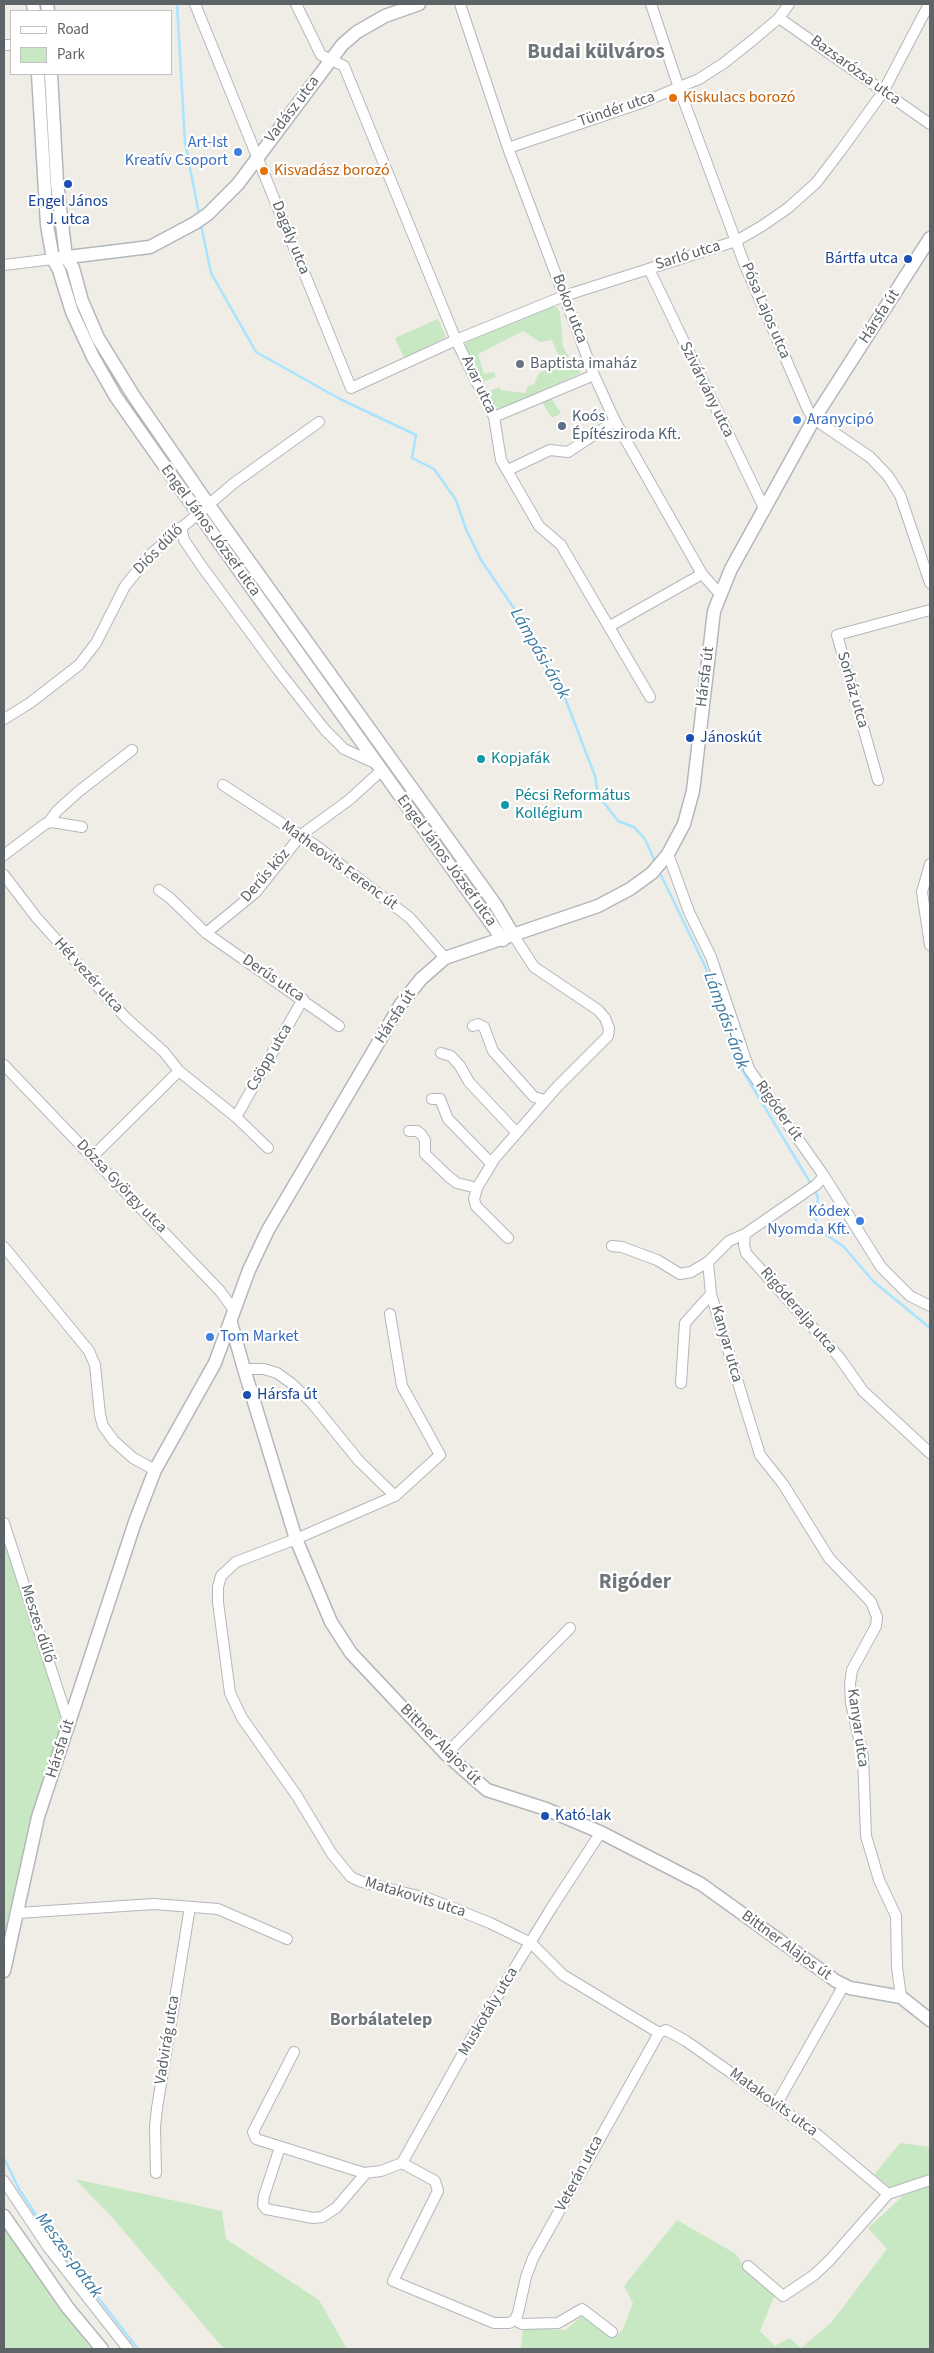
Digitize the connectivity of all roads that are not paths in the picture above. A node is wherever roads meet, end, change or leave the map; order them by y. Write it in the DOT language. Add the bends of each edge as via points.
graph roads {
  1 [pos="195,4"];
  2 [pos="296,4"];
  3 [pos="418,4"];
  4 [pos="460,4"];
  5 [pos="651,4"];
  6 [pos="788,4"];
  7 [pos="929,4"];
  8 [pos="779,18"];
  9 [pos="330,60"];
  10 [pos="38,75"];
  11 [pos="51,75"];
  12 [pos="679,88"];
  13 [pos="882,92"];
  14 [pos="930,124"];
  15 [pos="508,148"];
  16 [pos="257,157"];
  17 [pos="930,238"];
  18 [pos="736,241"];
  19 [pos="66,257"];
  20 [pos="53,259"];
  21 [pos="4,265"];
  22 [pos="648,269"];
  23 [pos="564,296"];
  24 [pos="456,340"];
  25 [pos="594,375"];
  26 [pos="351,388"];
  27 [pos="494,417"];
  28 [pos="814,419"];
  29 [pos="615,421"];
  30 [pos="319,422"];
  31 [pos="508,470"];
  32 [pos="208,504"];
  33 [pos="765,510"];
  34 [pos="198,512"];
  35 [pos="181,527"];
  36 [pos="702,574"];
  37 [pos="930,583"];
  38 [pos="720,594"];
  39 [pos="930,610"];
  40 [pos="610,626"];
  41 [pos="650,697"];
  42 [pos="4,719"];
  43 [pos="132,750"];
  44 [pos="379,767"];
  45 [pos="878,780"];
  46 [pos="223,785"];
  47 [pos="48,823"];
  48 [pos="82,827"];
  49 [pos="301,835"];
  50 [pos="4,855"];
  51 [pos="666,857"];
  52 [pos="930,864"];
  53 [pos="4,875"];
  54 [pos="159,890"];
  55 [pos="206,933"];
  56 [pos="509,938"];
  57 [pos="930,945"];
  58 [pos="446,958"];
  59 [pos="303,999"];
  60 [pos="338,1026"];
  61 [pos="473,1026"];
  62 [pos="441,1053"];
  63 [pos="4,1065"];
  64 [pos="179,1070"];
  65 [pos="432,1099"];
  66 [pos="545,1100"];
  67 [pos="236,1117"];
  68 [pos="409,1132"];
  69 [pos="516,1132"];
  70 [pos="268,1148"];
  71 [pos="92,1157"];
  72 [pos="491,1163"];
  73 [pos="824,1176"];
  74 [pos="477,1188"];
  75 [pos="745,1234"];
  76 [pos="508,1238"];
  77 [pos="612,1246"];
  78 [pos="4,1247"];
  79 [pos="708,1262"];
  80 [pos="712,1294"];
  81 [pos="930,1306"];
  82 [pos="390,1314"];
  83 [pos="233,1317"];
  84 [pos="244,1369"];
  85 [pos="681,1383"];
  86 [pos="930,1453"];
  87 [pos="155,1470"];
  88 [pos="395,1496"];
  89 [pos="4,1523"];
  90 [pos="296,1539"];
  91 [pos="570,1628"];
  92 [pos="70,1725"];
  93 [pos="446,1754"];
  94 [pos="601,1832"];
  95 [pos="190,1907"];
  96 [pos="18,1913"];
  97 [pos="287,1939"];
  98 [pos="531,1944"];
  99 [pos="4,1971"];
  100 [pos="844,1985"];
  101 [pos="901,1997"];
  102 [pos="930,2020"];
  103 [pos="659,2033"];
  104 [pos="294,2052"];
  105 [pos="776,2105"];
  106 [pos="280,2147"];
  107 [pos="402,2162"];
  108 [pos="156,2173"];
  109 [pos="366,2173"];
  110 [pos="930,2180"];
  111 [pos="4,2181"];
  112 [pos="888,2194"];
  113 [pos="4,2216"];
  114 [pos="748,2266"];
  115 [pos="516,2320"];
  116 [pos="612,2332"];
  117 [pos="102,2349"];
  118 [pos="128,2349"];
  1 -- 16 [label="street, Dagály utca"];
  2 -- 9 [label="street, Avar utca" via="321,55"];
  3 -- 9 [label="street, Vadász utca" via="385,16 357,32"];
  4 -- 15 [label="street, Bokor utca"];
  5 -- 12 [label="street, Pósa Lajos utca"];
  6 -- 8 [label="street, Tündér utca"];
  7 -- 13 [label="street, Sarló utca"];
  8 -- 12 [label="street, Tündér utca" via="724,63"];
  8 -- 13 [label="street, Bazsarózsa utca"];
  9 -- 16 [label="street, Vadász utca"];
  9 -- 24 [label="street, Avar utca" via="344,66"];
  10 -- 20 [label="street, Engel János József utca" via="47,225"];
  11 -- 19 [label="street, Engel János József utca" via="57,183"];
  12 -- 15 [label="street, Tündér utca"];
  12 -- 18 [label="street, Pósa Lajos utca"];
  13 -- 14 [label="street, Bazsarózsa utca"];
  13 -- 18 [label="street, Sarló utca" via="816,183 782,213"];
  15 -- 23 [label="street, Bokor utca"];
  16 -- 19 [label="street, Vadász utca" via="238,184 208,214 150,247"];
  16 -- 26 [label="street, Dagály utca"];
  17 -- 28 [label="street, Hársfa út"];
  18 -- 22 [label="street, Sarló utca"];
  18 -- 28 [label="street, Pósa Lajos utca" via="769,324"];
  19 -- 20 [label="street, Vadász utca"];
  19 -- 32 [label="street, Engel János József utca" via="73,268 89,318 110,358"];
  20 -- 21 [label="street, Vadász utca"];
  20 -- 34 [label="street, Engel János József utca" via="93,357 116,397"];
  22 -- 23 [label="street, Sarló utca"];
  22 -- 33 [label="street, Szivárvány utca"];
  23 -- 24 [label="street, Sarló utca"];
  23 -- 25 [label="street, Bokor utca"];
  24 -- 26 [label="street, Sarló utca"];
  24 -- 27 [label="street, Avar utca"];
  25 -- 27 [label="street"];
  25 -- 29 [label="street, Bokor utca"];
  27 -- 31 [label="street, Avar utca" via="501,460"];
  28 -- 33 [label="street, Hársfa út"];
  28 -- 37 [label="street, Pósa Lajos utca" via="870,457 888,476 914,529"];
  29 -- 31 [label="street" via="568,452 550,450"];
  29 -- 36 [label="street, Bokor utca"];
  30 -- 32 [label="street, Diós dűlő"];
  31 -- 40 [label="street, Avar utca" via="539,526 562,545"];
  32 -- 34 [label="street, Diós dűlő"];
  32 -- 56 [label="street, Engel János József utca" via="495,904"];
  33 -- 38 [label="street, Hársfa út" via="730,569"];
  34 -- 35 [label="street, Diós dűlő"];
  34 -- 44 [label="street, Engel János József utca"];
  35 -- 42 [label="street, Diós dűlő" via="152,552 125,586 96,643 79,665"];
  35 -- 44 [label="street" via="184,540 203,568 325,730 344,750"];
  36 -- 38 [label="street, Bokor utca"];
  36 -- 40 [label="street"];
  38 -- 51 [label="street, Hársfa út" via="714,611 693,791 684,824"];
  39 -- 45 [label="street, Sorház utca" via="837,635"];
  40 -- 41 [label="street, Avar utca"];
  43 -- 47 [label="street" via="78,792"];
  44 -- 49 [label="street, Derűs köz" via="349,800"];
  44 -- 56 [label="street, Engel János József utca"];
  46 -- 49 [label="street, Matheovits Ferenc út"];
  47 -- 48 [label="street"];
  47 -- 50 [label="street"];
  49 -- 55 [label="street, Derűs köz" via="256,892"];
  49 -- 58 [label="street, Matheovits Ferenc út" via="410,918"];
  51 -- 56 [label="street, Hársfa út" via="652,873 630,889 598,906"];
  51 -- 73 [label="street, Rigóder út" via="711,957 749,1069"];
  52 -- 57 [label="street" via="922,892"];
  53 -- 64 [label="street, Hét vezér utca" via="93,981"];
  54 -- 55 [label="street, Derűs utca"];
  55 -- 59 [label="street, Derűs utca"];
  56 -- 58 [label="street, Hársfa út"];
  56 -- 66 [label="street" via="534,967 598,1010 610,1028 608,1036"];
  58 -- 83 [label="street, Hársfa út" via="421,979 401,1004 268,1230 249,1270"];
  59 -- 60 [label="street, Derűs utca"];
  59 -- 67 [label="street, Csöpp utca"];
  61 -- 66 [label="street" via="484,1027 493,1051 534,1097"];
  62 -- 69 [label="street" via="451,1056 475,1089"];
  63 -- 71 [label="street, Dózsa György utca"];
  64 -- 67 [label="street, Hét vezér utca"];
  64 -- 71 [label="street"];
  65 -- 72 [label="street" via="440,1099 448,1119"];
  66 -- 69 [label="street"];
  67 -- 70 [label="street, Hét vezér utca"];
  68 -- 74 [label="street" via="422,1134 425,1154 449,1177 457,1183"];
  69 -- 72 [label="street"];
  71 -- 83 [label="street, Dózsa György utca" via="220,1291"];
  72 -- 74 [label="street"];
  73 -- 75 [label="street"];
  73 -- 81 [label="street, Rigóder út" via="881,1267 910,1296"];
  74 -- 76 [label="street" via="476,1206"];
  75 -- 79 [label="street" via="729,1241"];
  75 -- 86 [label="street, Rigóderalja utca" via="746,1254 839,1357 863,1391"];
  77 -- 79 [label="street" via="657,1260 680,1274 692,1272"];
  78 -- 87 [label="street" via="89,1351 95,1365 103,1426 133,1458"];
  79 -- 80 [label="street, Kanyar utca"];
  80 -- 85 [label="street, Kanyar utca" via="685,1323"];
  80 -- 101 [label="street, Kanyar utca" via="760,1455 783,1484 830,1558 871,1602 877,1617 876,1626 852,1670 850,1684 863,1757 866,1836 879,1880 896,1916"];
  82 -- 88 [label="street, Matakovits utca" via="402,1386 440,1455"];
  83 -- 84 [label="street, Bittner Alajos út"];
  83 -- 87 [label="street, Hársfa út" via="215,1364"];
  84 -- 88 [label="street" via="264,1369 291,1383"];
  84 -- 90 [label="street, Bittner Alajos út"];
  87 -- 92 [label="street, Hársfa út" via="135,1522"];
  88 -- 90 [label="street, Matakovits utca"];
  89 -- 92 [label="street, Meszes dűlő"];
  90 -- 93 [label="street, Bittner Alajos út" via="323,1605 350,1652"];
  90 -- 98 [label="street, Matakovits utca" via="236,1562 222,1576 218,1602 230,1693 242,1718 297,1796 332,1854 351,1877 430,1899"];
  91 -- 93 [label="street"];
  92 -- 96 [label="street, Hársfa út" via="38,1817"];
  93 -- 94 [label="street, Bittner Alajos út" via="487,1790 546,1809"];
  94 -- 98 [label="street, Muskotály utca"];
  94 -- 100 [label="street, Bittner Alajos út" via="701,1884 816,1969"];
  95 -- 96 [label="street" via="154,1904"];
  95 -- 97 [label="street" via="218,1909"];
  95 -- 108 [label="street, Vadvirág utca" via="157,2108"];
  96 -- 99 [label="street, Hársfa út"];
  98 -- 103 [label="street, Matakovits utca" via="563,1975"];
  98 -- 107 [label="street, Muskotály utca" via="470,2041"];
  100 -- 101 [label="street, Bittner Alajos út"];
  100 -- 105 [label="street"];
  101 -- 102 [label="street, Bittner Alajos út"];
  103 -- 105 [label="street, Matakovits utca" via="666,2030 686,2041"];
  103 -- 115 [label="street, Veterán utca" via="533,2258"];
  104 -- 106 [label="street" via="253,2132 256,2139"];
  105 -- 112 [label="street, Matakovits utca" via="818,2135"];
  106 -- 109 [label="street"];
  106 -- 109 [label="street" via="264,2196 266,2209 283,2214 322,2217 336,2208"];
  107 -- 109 [label="street"];
  107 -- 115 [label="street" via="435,2181 438,2191 393,2280 494,2323"];
  110 -- 112 [label="street"];
  111 -- 118 [label="street" via="48,2247"];
  112 -- 114 [label="street" via="829,2261 783,2296"];
  113 -- 117 [label="street" via="68,2308"];
  115 -- 116 [label="street" via="522,2324 558,2322 582,2309"];
}
